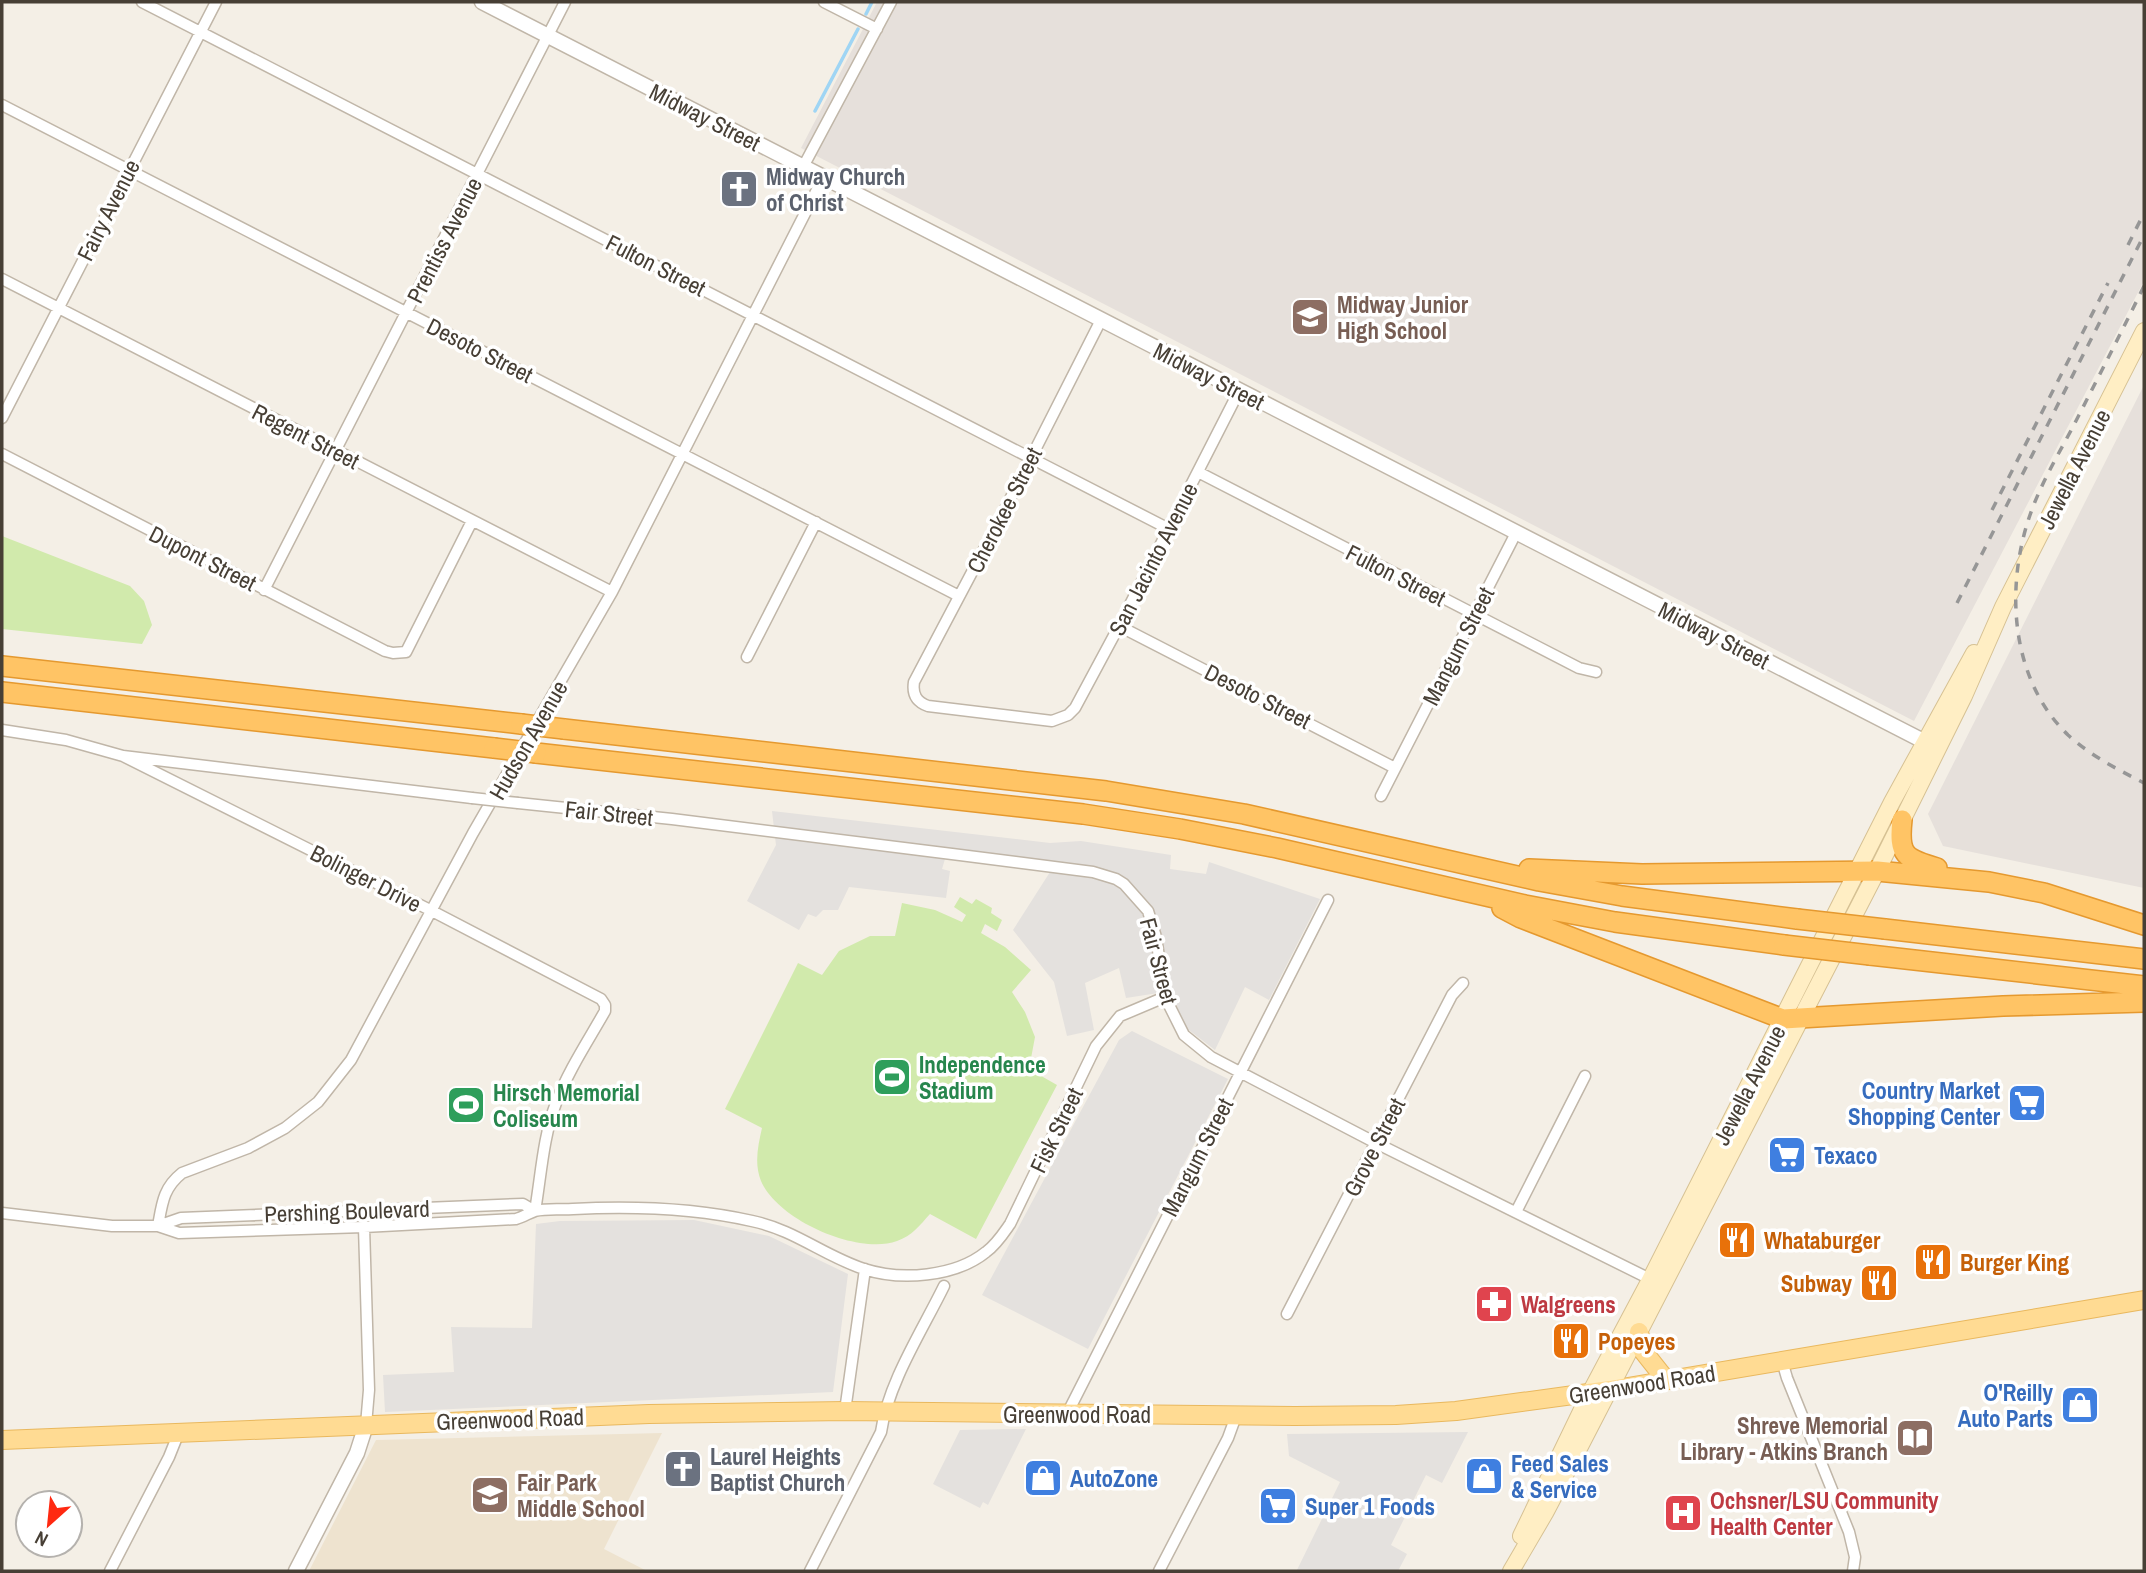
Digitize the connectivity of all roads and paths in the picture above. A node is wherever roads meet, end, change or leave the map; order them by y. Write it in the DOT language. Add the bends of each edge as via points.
graph roads {
  1 [pos="142,2"];
  2 [pos="216,2"];
  3 [pos="482,2"];
  4 [pos="565,2"];
  5 [pos="824,2"];
  6 [pos="891,2"];
  7 [pos="877,29"];
  8 [pos="201,32"];
  9 [pos="548,36"];
  10 [pos="2,105"];
  11 [pos="803,167"];
  12 [pos="129,170"];
  13 [pos="477,175"];
  14 [pos="823,178"];
  15 [pos="2,279"];
  16 [pos="58,309"];
  17 [pos="406,312"];
  18 [pos="753,315"];
  19 [pos="1101,320"];
  20 [pos="2144,331"];
  21 [pos="1239,391"];
  22 [pos="2,418"];
  23 [pos="335,451"];
  24 [pos="2,454"];
  25 [pos="683,454"];
  26 [pos="1031,458"];
  27 [pos="1198,472"];
  28 [pos="472,521"];
  29 [pos="816,523"];
  30 [pos="1169,529"];
  31 [pos="1516,533"];
  32 [pos="264,590"];
  33 [pos="612,592"];
  34 [pos="959,596"];
  35 [pos="1475,615"];
  36 [pos="1119,626"];
  37 [pos="747,657"];
  38 [pos="2,666"];
  39 [pos="1596,672"];
  40 [pos="2,692"];
  41 [pos="1059,720"];
  42 [pos="2,730"];
  43 [pos="1931,745"];
  44 [pos="123,756"];
  45 [pos="1395,768"];
  46 [pos="1381,796"];
  47 [pos="472,798"];
  48 [pos="1902,820"];
  49 [pos="1473,866"];
  50 [pos="1867,871"];
  51 [pos="1989,881"];
  52 [pos="1479,896"];
  53 [pos="1328,900"];
  54 [pos="432,911"];
  55 [pos="2144,925"];
  56 [pos="2144,959"];
  57 [pos="1463,983"];
  58 [pos="2144,986"];
  59 [pos="1165,998"];
  60 [pos="2144,1002"];
  61 [pos="1791,1019"];
  62 [pos="1241,1072"];
  63 [pos="1586,1076"];
  64 [pos="1376,1143"];
  65 [pos="535,1211"];
  66 [pos="1516,1212"];
  67 [pos="2,1213"];
  68 [pos="158,1226"];
  69 [pos="364,1227"];
  70 [pos="865,1269"];
  71 [pos="952,1269"];
  72 [pos="1657,1282"];
  73 [pos="944,1286"];
  74 [pos="2144,1300"];
  75 [pos="1287,1314"];
  76 [pos="1639,1332"];
  77 [pos="1782,1361"];
  78 [pos="1666,1380"];
  79 [pos="1609,1390"];
  80 [pos="1590,1393"];
  81 [pos="845,1411"];
  82 [pos="884,1412"];
  83 [pos="1067,1414"];
  84 [pos="1236,1416"];
  85 [pos="366,1425"];
  86 [pos="179,1432"];
  87 [pos="2,1440"];
  88 [pos="813,1570"];
  89 [pos="110,1571"];
  90 [pos="296,1571"];
  91 [pos="1159,1571"];
  92 [pos="1510,1571"];
  93 [pos="1853,1571"];
  1 -- 8 [label="street, Fulton Street"];
  2 -- 8 [label="street, Fairy Avenue"];
  3 -- 9 [label="street, Midway Street"];
  4 -- 9 [label="street, Prentiss Avenue"];
  5 -- 7 [label="street"];
  6 -- 7 [label="street"];
  7 -- 11 [label="street"];
  8 -- 12 [label="street, Fairy Avenue"];
  8 -- 13 [label="street, Fulton Street"];
  9 -- 11 [label="street, Midway Street"];
  9 -- 13 [label="street, Prentiss Avenue"];
  10 -- 12 [label="street, Desoto Street"];
  11 -- 14 [label="street, Midway Street"];
  12 -- 16 [label="street, Fairy Avenue"];
  12 -- 17 [label="street, Desoto Street"];
  13 -- 17 [label="street, Prentiss Avenue"];
  13 -- 18 [label="street, Fulton Street"];
  14 -- 18 [label="street, Hudson Avenue"];
  14 -- 19 [label="street, Midway Street"];
  15 -- 16 [label="street, Regent Street"];
  16 -- 22 [label="street, Fairy Avenue"];
  16 -- 23 [label="street, Regent Street"];
  17 -- 23 [label="street, Prentiss Avenue"];
  17 -- 25 [label="street, Desoto Street"];
  18 -- 25 [label="street, Hudson Avenue"];
  18 -- 26 [label="street, Fulton Street"];
  19 -- 21 [label="street, Midway Street"];
  19 -- 26 [label="street, Cherokee Street"];
  20 -- 43 [label="main road, Jewella Avenue" via="2003,607 1969,684"];
  21 -- 27 [label="street, San Jacinto Avenue"];
  21 -- 31 [label="street, Midway Street"];
  23 -- 28 [label="street, Regent Street"];
  23 -- 32 [label="street, Prentiss Avenue"];
  24 -- 32 [label="street, Dupont Street"];
  25 -- 29 [label="street, Desoto Street"];
  25 -- 33 [label="street, Hudson Avenue"];
  26 -- 30 [label="street, Fulton Street"];
  26 -- 34 [label="street, Cherokee Street"];
  27 -- 30 [label="street, San Jacinto Avenue"];
  27 -- 35 [label="street, Fulton Street"];
  28 -- 32 [label="street, Dupont Street" via="406,652 385,651"];
  28 -- 33 [label="street, Regent Street"];
  29 -- 34 [label="street, Desoto Street"];
  29 -- 37 [label="street"];
  30 -- 36 [label="street, San Jacinto Avenue"];
  31 -- 35 [label="street, Mangum Street"];
  31 -- 43 [label="street, Midway Street"];
  33 -- 54 [label="street, Hudson Avenue"];
  34 -- 41 [label="street, Cherokee Street" via="914,682 916,699 928,706"];
  35 -- 39 [label="street, Fulton Street" via="1579,668"];
  35 -- 45 [label="street, Mangum Street"];
  36 -- 41 [label="street, San Jacinto Avenue" via="1074,708"];
  36 -- 45 [label="street, Desoto Street"];
  38 -- 49 [label="highway, bridge" via="1106,790 1244,814"];
  40 -- 52 [label="highway, bridge" via="1083,814 1277,848"];
  42 -- 44 [label="street, Bolinger Drive"];
  43 -- 48 [label="main road, Jewella Avenue"];
  43 -- 50 [label="main road, Jewella Avenue"];
  44 -- 47 [label="street, Bolinger Drive"];
  44 -- 54 [label="street, Bolinger Drive"];
  45 -- 46 [label="street, Mangum Street"];
  47 -- 59 [label="street, Fair Street, bridge" via="1093,872 1124,884 1148,911"];
  48 -- 50 [label="main road, Jewella Avenue"];
  48 -- 51 [label="highway" via="1901,841 1910,859"];
  49 -- 50 [label="highway" via="1642,874"];
  49 -- 56 [label="highway, bridge" via="1622,896"];
  50 -- 51 [label="highway"];
  50 -- 61 [label="main road, Jewella Avenue"];
  51 -- 55 [label="highway"];
  52 -- 58 [label="highway, bridge" via="1615,922 1784,945"];
  52 -- 61 [label="highway" via="1521,918"];
  53 -- 62 [label="street, Mangum Street"];
  54 -- 65 [label="street, Bolinger Drive" via="605,1005 555,1105"];
  54 -- 68 [label="street, Hudson Avenue" via="351,1060 328,1091 271,1137 173,1180 162,1198"];
  57 -- 64 [label="street, Grove Street" via="1452,995"];
  59 -- 62 [label="street, Fair Street" via="1184,1035 1211,1057"];
  59 -- 71 [label="street, Fisk Street" via="1120,1016 1096,1046 1010,1224 987,1252"];
  60 -- 61 [label="highway"];
  61 -- 72 [label="main road, Jewella Avenue"];
  62 -- 64 [label="street, Fair Street"];
  62 -- 83 [label="street, Mangum Street"];
  63 -- 66 [label="street"];
  64 -- 66 [label="street, Fair Street"];
  64 -- 75 [label="street, Grove Street"];
  65 -- 68 [label="street, Pershing Boulevard" via="523,1204 181,1218"];
  65 -- 69 [label="street, Pershing Boulevard" via="516,1219"];
  65 -- 70 [label="street, Pershing Boulevard" via="671,1210 750,1220 790,1232"];
  66 -- 72 [label="street, Fair Street"];
  67 -- 68 [label="street, Pershing Boulevard" via="112,1226"];
  68 -- 69 [label="street, Pershing Boulevard" via="179,1233"];
  69 -- 85 [label="street"];
  70 -- 71 [label="street, Pershing Boulevard" via="904,1275"];
  70 -- 81 [label="street"];
  72 -- 76 [label="main road, Jewella Avenue"];
  72 -- 80 [label="main road, Jewella Avenue"];
  73 -- 82 [label="street"];
  74 -- 77 [label="main road, Greenwood Road"];
  76 -- 78 [label="main road" via="1643,1351"];
  76 -- 79 [label="main road, Jewella Avenue"];
  77 -- 78 [label="main road, Greenwood Road"];
  77 -- 93 [label="street" via="1849,1532"];
  78 -- 79 [label="main road, Greenwood Road"];
  79 -- 80 [label="main road, Greenwood Road"];
  79 -- 92 [label="main road, Jewella Avenue"];
  80 -- 84 [label="main road, Greenwood Road" via="1456,1411"];
  80 -- 92 [label="main road, Jewella Avenue" via="1522,1535"];
  81 -- 82 [label="main road, Greenwood Road"];
  81 -- 85 [label="main road, Greenwood Road" via="649,1413"];
  82 -- 83 [label="main road, Greenwood Road"];
  82 -- 88 [label="street" via="881,1432"];
  83 -- 84 [label="main road, Greenwood Road"];
  84 -- 91 [label="street"];
  85 -- 86 [label="main road, Greenwood Road"];
  85 -- 90 [label="street" via="357,1453"];
  86 -- 87 [label="main road, Greenwood Road"];
  86 -- 89 [label="street"];
}
